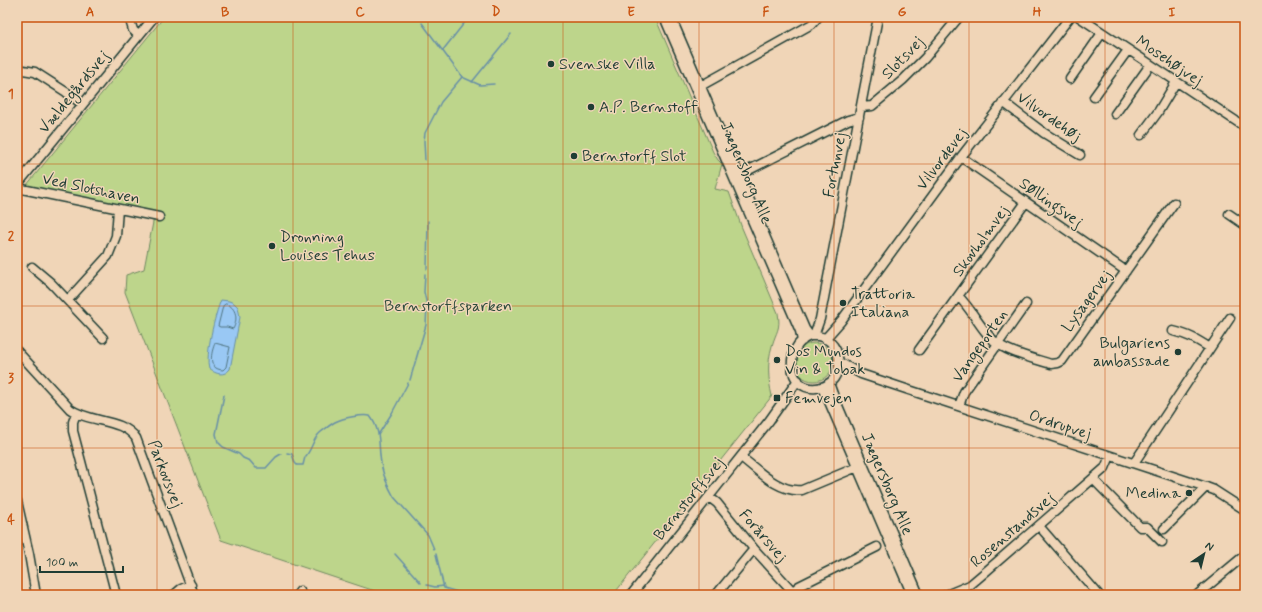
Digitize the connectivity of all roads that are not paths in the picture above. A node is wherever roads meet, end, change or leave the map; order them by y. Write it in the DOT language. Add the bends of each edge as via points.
graph roads {
  1 [pos="129,17"];
  2 [pos="154,17"];
  3 [pos="664,17"];
  4 [pos="671,17"];
  5 [pos="818,17"];
  6 [pos="878,17"];
  7 [pos="959,17"];
  8 [pos="1070,17"];
  9 [pos="1079,17"];
  10 [pos="1102,33"];
  11 [pos="138,35"];
  12 [pos="1128,50"];
  13 [pos="1150,65"];
  14 [pos="17,69"];
  15 [pos="1070,80"];
  16 [pos="1176,82"];
  17 [pos="698,88"];
  18 [pos="1094,97"];
  19 [pos="1003,102"];
  20 [pos="82,104"];
  21 [pos="861,107"];
  22 [pos="1115,114"];
  23 [pos="859,117"];
  24 [pos="1245,127"];
  25 [pos="1141,134"];
  26 [pos="1080,155"];
  27 [pos="961,157"];
  28 [pos="739,175"];
  29 [pos="17,186"];
  30 [pos="1026,202"];
  31 [pos="1174,203"];
  32 [pos="118,209"];
  33 [pos="1229,214"];
  34 [pos="159,217"];
  35 [pos="1245,225"];
  36 [pos="32,267"];
  37 [pos="1126,272"];
  38 [pos="958,296"];
  39 [pos="68,300"];
  40 [pos="1026,304"];
  41 [pos="1230,318"];
  42 [pos="1173,331"];
  43 [pos="103,338"];
  44 [pos="817,339"];
  45 [pos="998,344"];
  46 [pos="1210,348"];
  47 [pos="920,350"];
  48 [pos="17,351"];
  49 [pos="839,362"];
  50 [pos="837,372"];
  51 [pos="861,374"];
  52 [pos="801,383"];
  53 [pos="830,383"];
  54 [pos="821,387"];
  55 [pos="959,406"];
  56 [pos="76,413"];
  57 [pos="1110,456"];
  58 [pos="741,457"];
  59 [pos="1134,463"];
  60 [pos="860,465"];
  61 [pos="1093,479"];
  62 [pos="1206,486"];
  63 [pos="709,497"];
  64 [pos="17,501"];
  65 [pos="1245,510"];
  66 [pos="1039,526"];
  67 [pos="1164,528"];
  68 [pos="1162,542"];
  69 [pos="877,547"];
  70 [pos="754,549"];
  71 [pos="1245,555"];
  72 [pos="191,585"];
  73 [pos="794,593"];
  74 [pos="36,595"];
  75 [pos="116,595"];
  76 [pos="174,595"];
  77 [pos="194,595"];
  78 [pos="631,595"];
  79 [pos="716,595"];
  80 [pos="912,595"];
  81 [pos="919,595"];
  82 [pos="946,595"];
  83 [pos="1099,595"];
  84 [pos="1197,595"];
  1 -- 11 [label="street" via="133,30"];
  2 -- 11 [label="street, Vældegårdsvej"];
  3 -- 17 [label="street, Jægersborg Alle"];
  4 -- 17 [label="street, Jægersborg Alle"];
  5 -- 17 [label="street" via="804,29"];
  6 -- 21 [label="street, Fortunvej"];
  7 -- 21 [label="street, Slotsvej" via="904,80 872,106"];
  8 -- 19 [label="street, Vilvordevej"];
  9 -- 10 [label="street, Mosehøjvej"];
  10 -- 12 [label="street, Mosehøjvej"];
  10 -- 15 [label="street"];
  11 -- 20 [label="street, Vældegårdsvej"];
  12 -- 13 [label="street, Mosehøjvej"];
  12 -- 18 [label="street"];
  13 -- 16 [label="street, Mosehøjvej"];
  13 -- 22 [label="street"];
  14 -- 20 [label="street" via="34,72"];
  16 -- 24 [label="street, Mosehøjvej"];
  16 -- 25 [label="street"];
  17 -- 28 [label="street, Jægersborg Alle"];
  17 -- 44 [label="street, Jægersborg Alle" via="799,329"];
  19 -- 26 [label="street, Vilvordehøj" via="1044,133"];
  19 -- 27 [label="street, Vilvordevej"];
  20 -- 29 [label="street, Vældegårdsvej"];
  21 -- 23 [label="street, Fortunvej"];
  23 -- 28 [label="street" via="848,120"];
  23 -- 44 [label="street, Fortunvej"];
  27 -- 30 [label="street, Søllingsvej"];
  27 -- 44 [label="street, Vilvordevej" via="841,321"];
  28 -- 44 [label="street, Jægersborg Alle" via="805,329"];
  29 -- 32 [label="street, Ved Slotshaven"];
  30 -- 37 [label="street, Søllingsvej"];
  30 -- 38 [label="street, Skovholmvej"];
  31 -- 37 [label="street, Lysagervej"];
  32 -- 34 [label="street, Ved Slotshaven"];
  32 -- 39 [label="street" via="116,236 108,256"];
  33 -- 35 [label="street"];
  36 -- 39 [label="street"];
  37 -- 45 [label="street, Lysagervej" via="1062,361 1052,364"];
  38 -- 45 [label="street, Skovholmvej"];
  38 -- 47 [label="street, Skovholmvej"];
  39 -- 43 [label="street"];
  40 -- 45 [label="street, Vangeporten"];
  41 -- 46 [label="street"];
  42 -- 46 [label="street" via="1194,337"];
  44 -- 49 [label="street" via="837,351"];
  44 -- 52 [label="street" via="794,350 793,371"];
  45 -- 55 [label="street, Vangeporten" via="964,392"];
  46 -- 59 [label="street"];
  48 -- 56 [label="street, Parkovsvej"];
  49 -- 50 [label="street"];
  49 -- 51 [label="street, Ordrupvej"];
  50 -- 51 [label="street, Ordrupvej"];
  50 -- 53 [label="street"];
  51 -- 55 [label="street, Ordrupvej"];
  52 -- 54 [label="street" via="813,388"];
  52 -- 58 [label="street, Bernstorffsvej"];
  53 -- 54 [label="street"];
  53 -- 60 [label="street, Jægersborg Alle"];
  54 -- 60 [label="street, Jægersborg Alle"];
  55 -- 57 [label="street, Ordrupvej"];
  56 -- 72 [label="street, Parkovsvej" via="122,426 136,438"];
  56 -- 75 [label="street" via="73,431"];
  57 -- 59 [label="street, Ordrupvej"];
  57 -- 61 [label="street, Rosenstandsvej" via="1105,468"];
  58 -- 60 [label="street" via="780,487 791,491 802,490"];
  58 -- 63 [label="street, Bernstorffsvej"];
  59 -- 62 [label="street, Ordrupvej"];
  60 -- 80 [label="street, Jægersborg Alle"];
  60 -- 81 [label="street, Jægersborg Alle"];
  61 -- 66 [label="street, Rosenstandsvej"];
  61 -- 68 [label="street" via="1140,527 1147,527"];
  62 -- 65 [label="street, Ordrupvej"];
  62 -- 67 [label="street"];
  63 -- 70 [label="street, Forårsvej"];
  63 -- 78 [label="street, Bernstorffsvej"];
  64 -- 74 [label="street"];
  66 -- 82 [label="street, Rosenstandsvej" via="970,585"];
  66 -- 83 [label="street"];
  69 -- 73 [label="street" via="865,549 799,586"];
  70 -- 73 [label="street, Forårsvej"];
  70 -- 79 [label="street"];
  71 -- 84 [label="street"];
  72 -- 76 [label="street"];
  72 -- 77 [label="street, Parkovsvej"];
}
